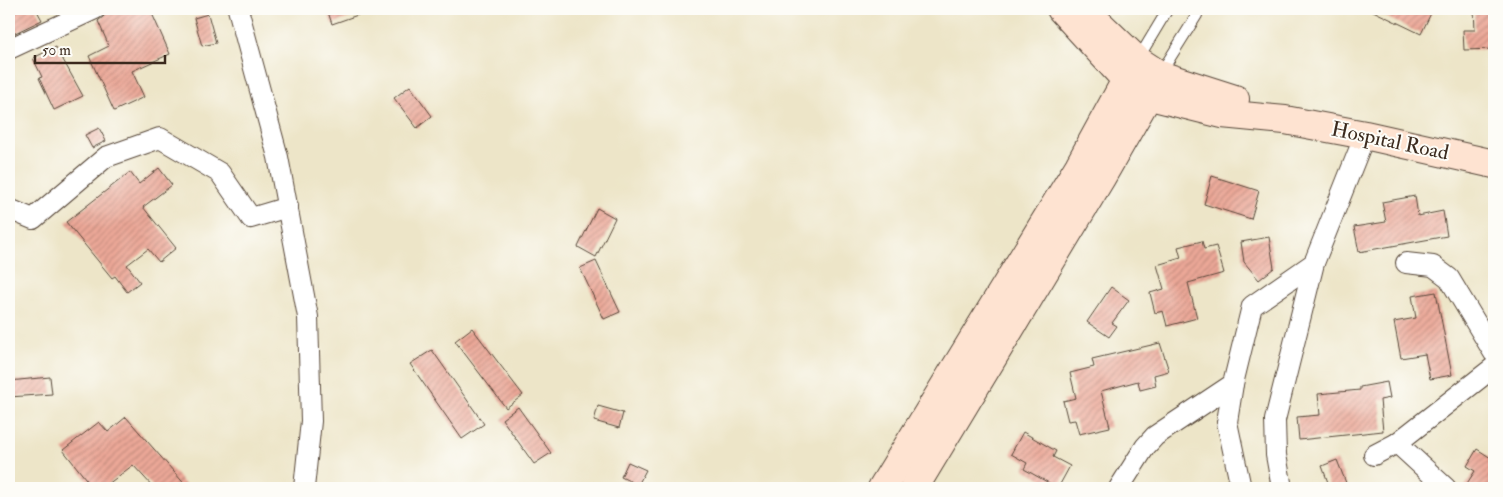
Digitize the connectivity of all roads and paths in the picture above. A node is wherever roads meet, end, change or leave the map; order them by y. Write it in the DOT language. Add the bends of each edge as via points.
graph roads {
  1 [pos="95,9"];
  2 [pos="238,9"];
  3 [pos="1062,9"];
  4 [pos="1084,9"];
  5 [pos="1168,9"];
  6 [pos="1197,9"];
  7 [pos="9,49"];
  8 [pos="1132,71"];
  9 [pos="1155,85"];
  10 [pos="1365,135"];
  11 [pos="1494,164"];
  12 [pos="1090,172"];
  13 [pos="288,207"];
  14 [pos="9,209"];
  15 [pos="1314,262"];
  16 [pos="1406,263"];
  17 [pos="1494,353"];
  18 [pos="1494,367"];
  19 [pos="1233,384"];
  20 [pos="1397,443"];
  21 [pos="1374,455"];
  22 [pos="304,488"];
  23 [pos="882,488"];
  24 [pos="914,488"];
  25 [pos="1119,488"];
  26 [pos="1241,488"];
  27 [pos="1282,488"];
  28 [pos="1446,488"];
  1 -- 7 [label="street"];
  2 -- 13 [label="street" via="265,101"];
  3 -- 8 [label="street"];
  4 -- 8 [label="street"];
  5 -- 8 [label="lane"];
  6 -- 9 [label="lane" via="1197,16"];
  8 -- 9 [label="street, Hospital Road"];
  8 -- 12 [label="street"];
  9 -- 10 [label="street, Hospital Road" via="1222,114 1284,120"];
  9 -- 12 [label="street"];
  10 -- 11 [label="street, Hospital Road"];
  10 -- 15 [label="street"];
  12 -- 23 [label="street"];
  12 -- 24 [label="street"];
  13 -- 14 [label="street" via="250,218 220,173 160,138 106,157 32,219"];
  13 -- 22 [label="street" via="308,317 311,421"];
  15 -- 19 [label="street" via="1252,306"];
  15 -- 27 [label="street" via="1275,420 1276,456"];
  16 -- 17 [label="street" via="1433,266 1449,278"];
  18 -- 20 [label="street"];
  19 -- 25 [label="street" via="1155,436"];
  19 -- 26 [label="street" via="1226,422"];
  20 -- 21 [label="street"];
  20 -- 28 [label="street"];
}
